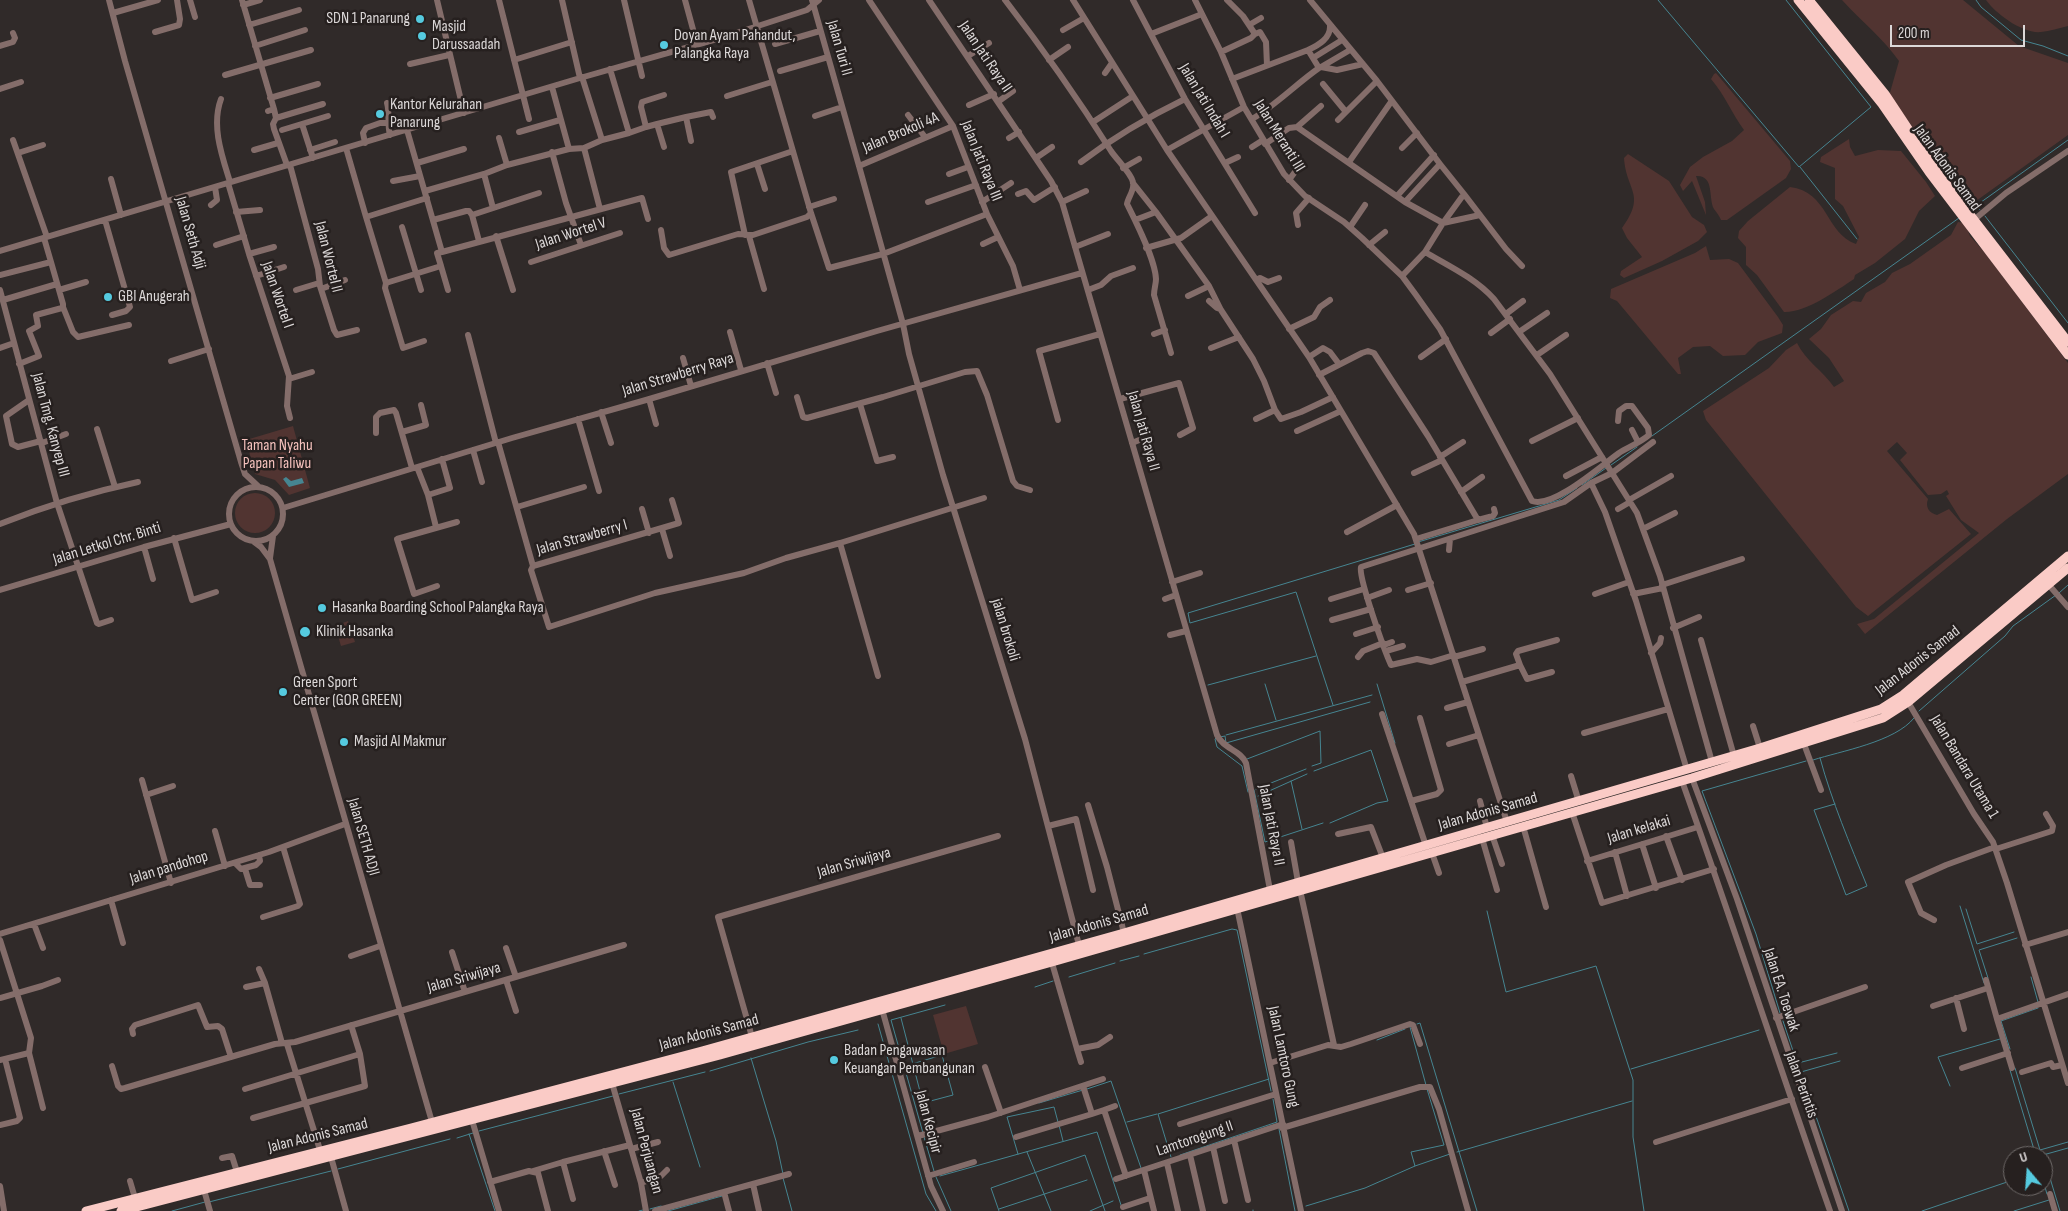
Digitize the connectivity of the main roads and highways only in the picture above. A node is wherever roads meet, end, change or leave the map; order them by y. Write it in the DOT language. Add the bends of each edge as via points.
graph roads {
  1 [pos="1798,0"];
  2 [pos="1809,0"];
  3 [pos="1911,139"];
  4 [pos="1972,219"];
  5 [pos="2068,342"];
  6 [pos="2068,355"];
  7 [pos="2068,556"];
  8 [pos="2068,568"];
  9 [pos="2035,589"];
  10 [pos="1748,756"];
  11 [pos="1690,774"];
  12 [pos="1490,831"];
  13 [pos="1299,886"];
  14 [pos="982,977"];
  15 [pos="703,1055"];
  16 [pos="499,1109"];
  17 [pos="366,1144"];
  18 [pos="86,1211"];
  19 [pos="121,1211"];
  1 -- 3 [label="highway, Jalan Adonis Samad"];
  2 -- 3 [label="highway, Jalan Adonis Samad" via="1885,94"];
  3 -- 4 [label="highway, Jalan Adonis Samad" via="1929,172"];
  4 -- 5 [label="highway"];
  4 -- 6 [label="highway, Jalan Adonis Samad"];
  7 -- 9 [label="highway, Jalan Adonis Samad"];
  8 -- 9 [label="highway" via="2048,584"];
  9 -- 10 [label="highway, Jalan Adonis Samad" via="1892,704 1760,748"];
  9 -- 10 [label="highway" via="1908,702 1884,718 1804,744"];
  10 -- 11 [label="highway"];
  10 -- 11 [label="highway, Jalan Adonis Samad" via="1712,762"];
  11 -- 12 [label="highway, Jalan Adonis Samad" via="1507,822"];
  11 -- 12 [label="highway" via="1682,781 1524,829"];
  12 -- 13 [label="highway, Jalan Adonis Samad" via="1383,858"];
  12 -- 13 [label="highway" via="1483,842"];
  13 -- 14 [label="highway" via="1237,908 1052,962"];
  13 -- 14 [label="highway, Jalan Adonis Samad" via="1270,890 1079,945"];
  14 -- 15 [label="highway" via="882,1009"];
  14 -- 15 [label="highway, Jalan Adonis Samad" via="752,1037"];
  15 -- 16 [label="highway, Jalan Adonis Samad"];
  15 -- 16 [label="highway" via="612,1083"];
  16 -- 17 [label="highway, Jalan Adonis Samad" via="432,1122"];
  16 -- 17 [label="highway" via="472,1120"];
  17 -- 18 [label="highway, Jalan Adonis Samad" via="320,1150"];
  17 -- 19 [label="highway" via="332,1161"];
}
